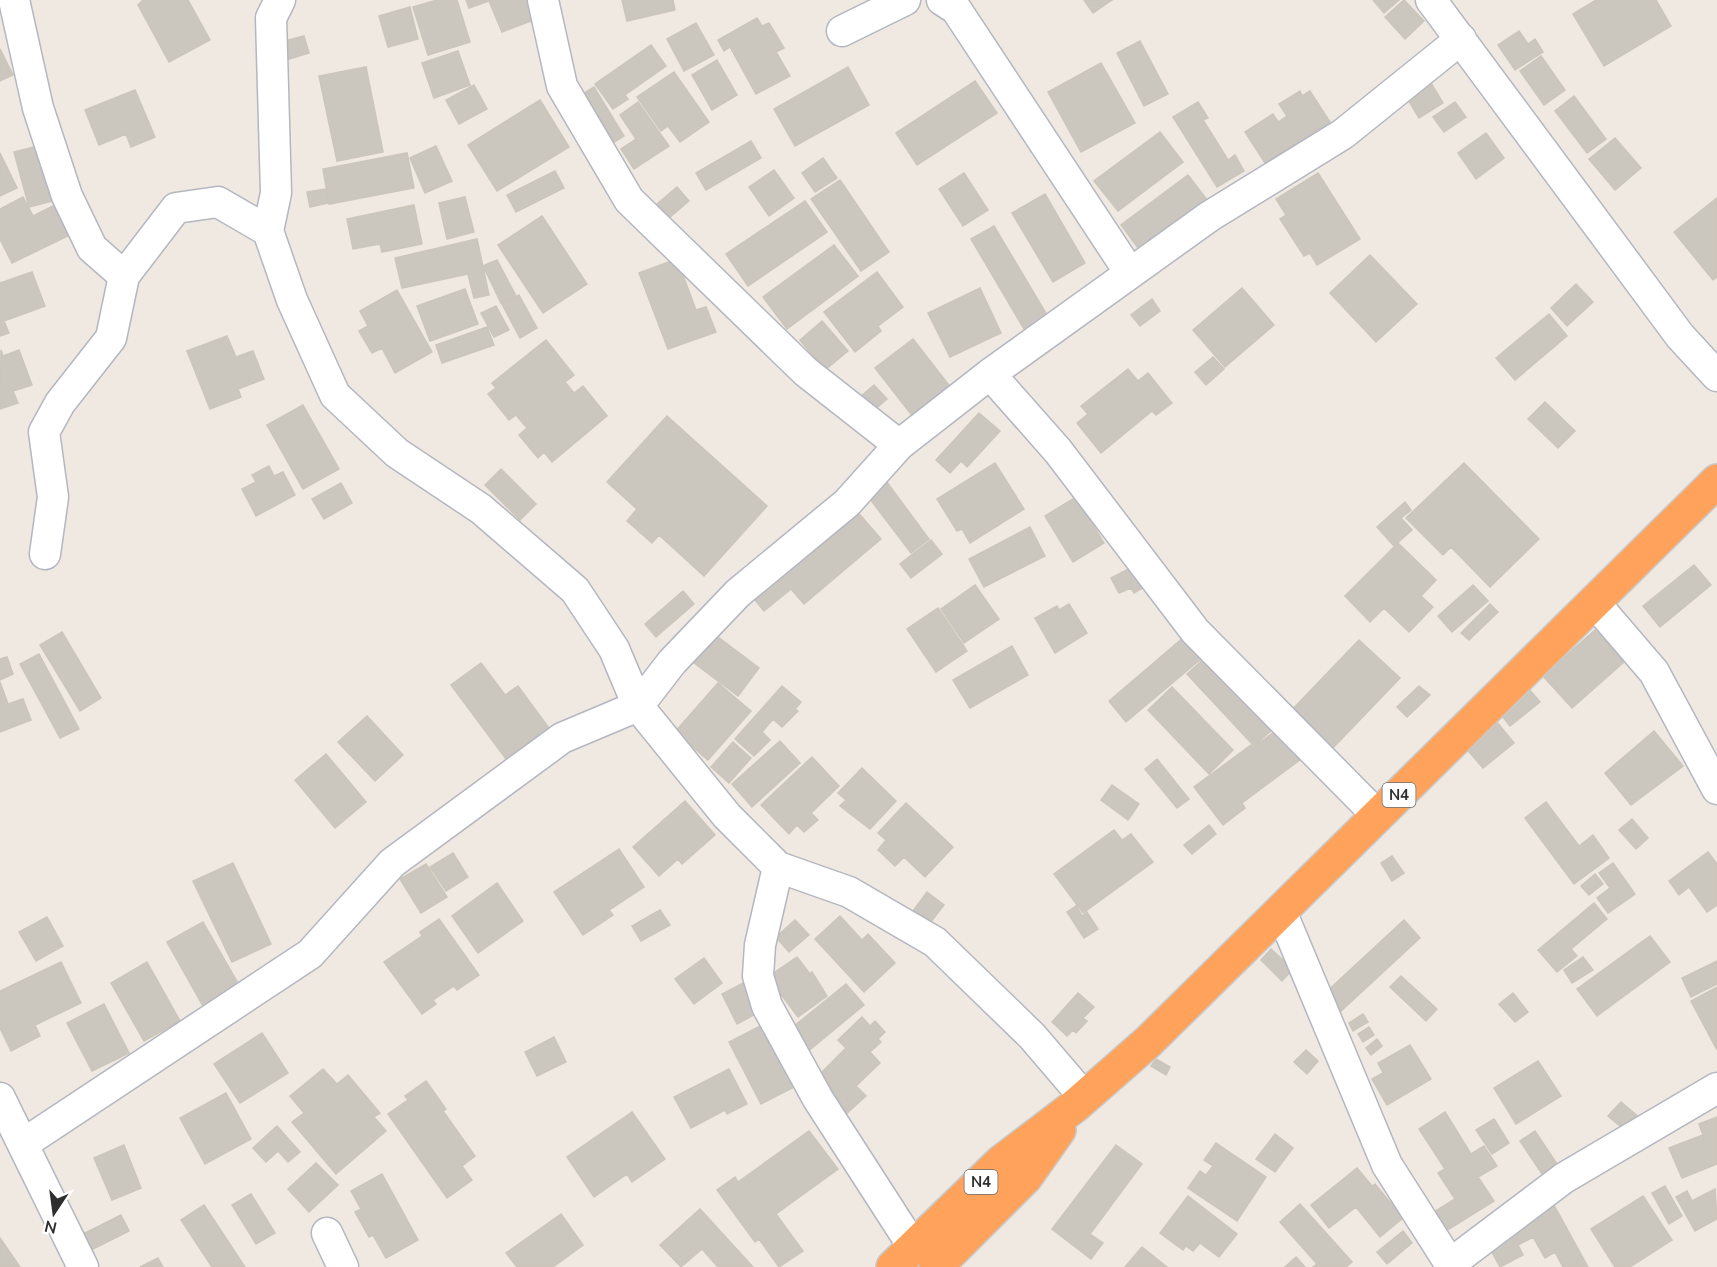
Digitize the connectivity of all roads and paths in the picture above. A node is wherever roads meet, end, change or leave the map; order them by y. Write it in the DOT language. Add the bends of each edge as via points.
graph roads {
  1 [pos="14,0"];
  2 [pos="543,0"];
  3 [pos="905,0"];
  4 [pos="942,0"];
  5 [pos="1431,0"];
  6 [pos="278,1"];
  7 [pos="842,31"];
  8 [pos="1461,39"];
  9 [pos="268,231"];
  10 [pos="1130,273"];
  11 [pos="124,276"];
  12 [pos="990,374"];
  13 [pos="1717,376"];
  14 [pos="899,445"];
  15 [pos="1717,481"];
  16 [pos="45,554"];
  17 [pos="1594,603"];
  18 [pos="638,706"];
  19 [pos="1717,789"];
  20 [pos="1378,816"];
  21 [pos="778,867"];
  22 [pos="1281,911"];
  23 [pos="1717,1088"];
  24 [pos="0,1098"];
  25 [pos="1081,1101"];
  26 [pos="23,1144"];
  27 [pos="327,1233"];
  28 [pos="914,1261"];
  29 [pos="1451,1265"];
  30 [pos="83,1267"];
  31 [pos="342,1267"];
  1 -- 11 [label="street" via="38,108 68,196 92,248"];
  2 -- 14 [label="street" via="562,86 629,200 806,372"];
  3 -- 7 [label="street"];
  4 -- 10 [label="street" via="956,9"];
  5 -- 8 [label="street"];
  6 -- 9 [label="street" via="271,18 276,193"];
  8 -- 10 [label="street" via="1343,134 1210,216"];
  8 -- 13 [label="street" via="1680,336"];
  9 -- 11 [label="street" via="218,202 177,208"];
  9 -- 18 [label="street" via="292,300 335,395 397,453 481,509 575,590 614,649"];
  10 -- 12 [label="street"];
  11 -- 16 [label="street" via="111,338 60,403 44,432 53,497"];
  12 -- 14 [label="street"];
  12 -- 20 [label="street" via="1058,451 1195,631"];
  14 -- 18 [label="street" via="847,503 738,593 672,662"];
  15 -- 17 [label="highway, N4"];
  17 -- 19 [label="street" via="1654,672"];
  17 -- 20 [label="highway, N4"];
  18 -- 21 [label="street" via="727,816"];
  18 -- 26 [label="street" via="562,738 392,863 310,954"];
  20 -- 22 [label="highway, N4"];
  21 -- 25 [label="street" via="849,892 935,942 1032,1036"];
  21 -- 28 [label="street" via="760,945 759,976 766,1006"];
  22 -- 25 [label="highway, N4" via="1149,1041"];
  22 -- 29 [label="street" via="1387,1165"];
  23 -- 29 [label="street" via="1564,1178"];
  24 -- 26 [label="street"];
  25 -- 28 [label="highway, N4" via="1026,1177"];
  26 -- 30 [label="street"];
  27 -- 31 [label="street"];
}
